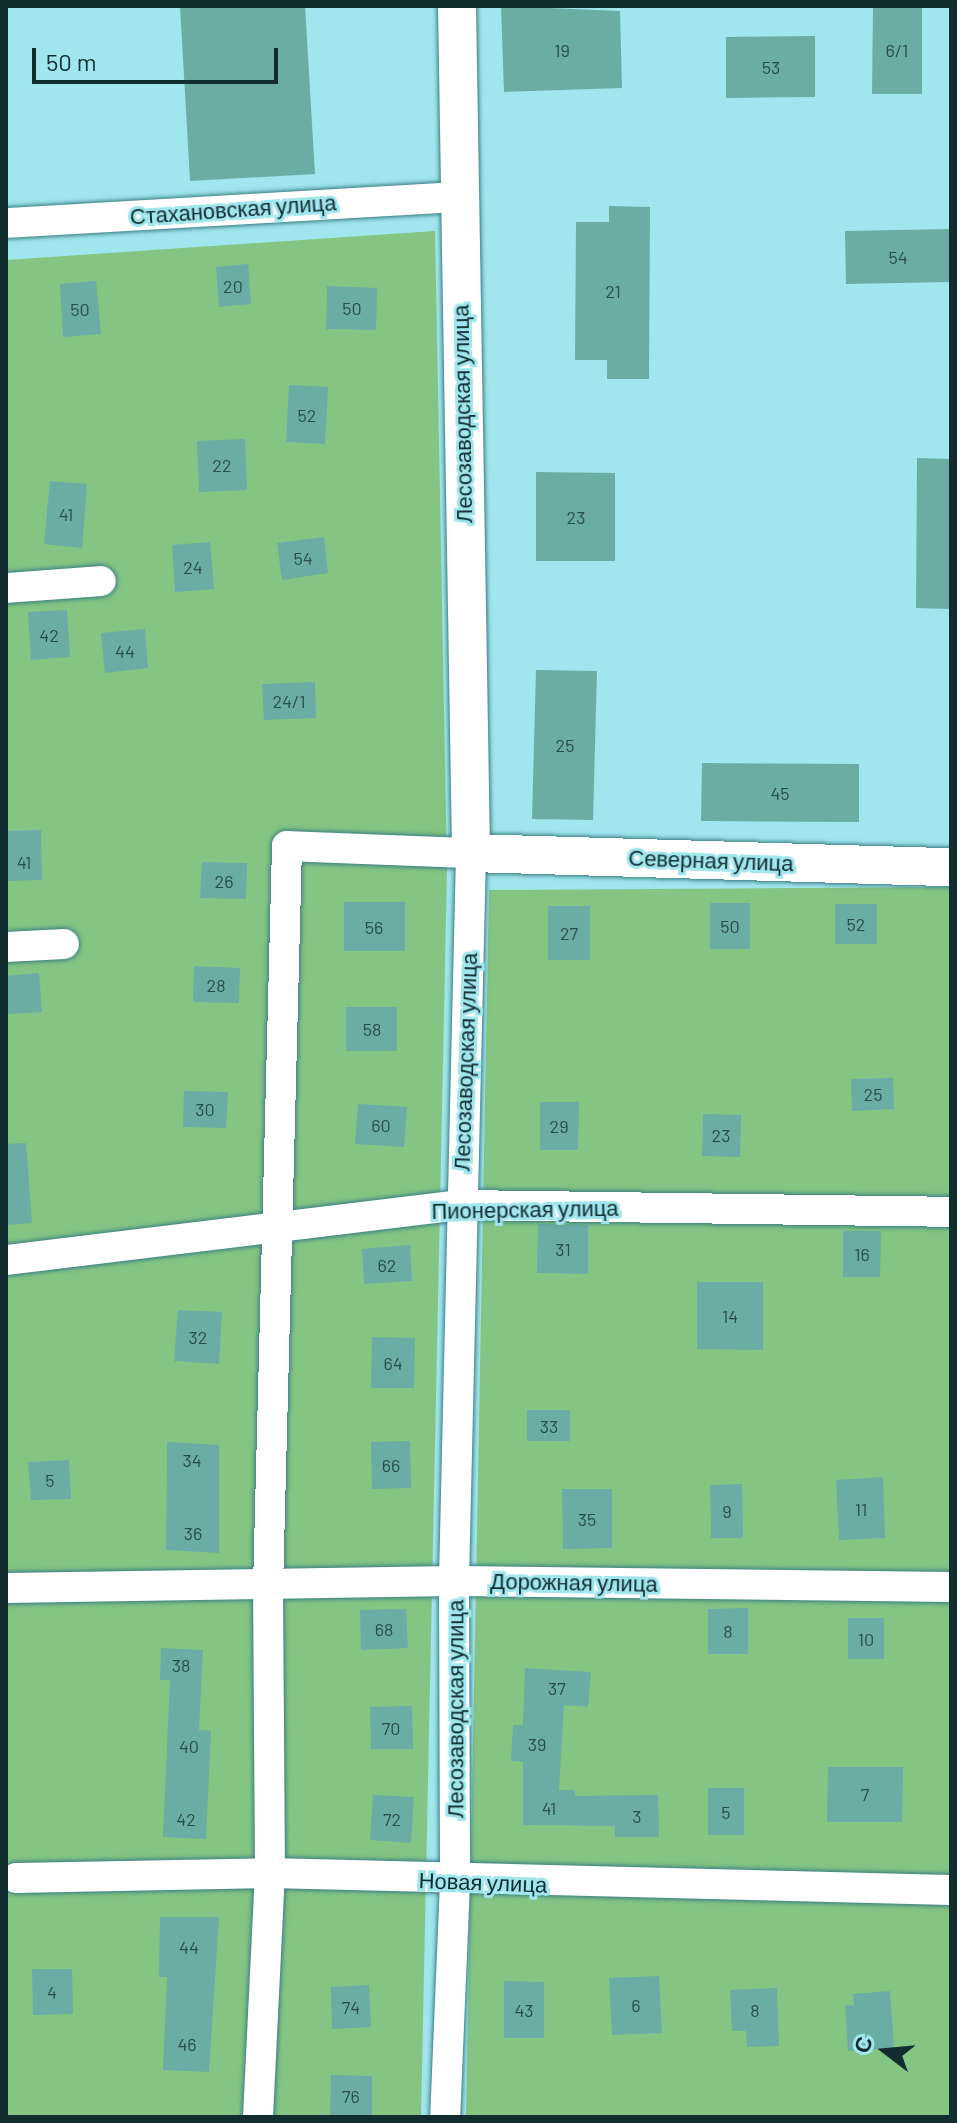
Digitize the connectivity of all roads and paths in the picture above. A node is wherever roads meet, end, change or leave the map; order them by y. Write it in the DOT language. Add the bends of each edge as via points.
graph roads {
  1 [pos="457,6"];
  2 [pos="460,197"];
  3 [pos="6,223"];
  4 [pos="101,581"];
  5 [pos="6,588"];
  6 [pos="471,853"];
  7 [pos="951,867"];
  8 [pos="64,944"];
  9 [pos="6,947"];
  10 [pos="461,1205"];
  11 [pos="951,1212"];
  12 [pos="274,1228"];
  13 [pos="6,1260"];
  14 [pos="454,1581"];
  15 [pos="268,1587"];
  16 [pos="951,1587"];
  17 [pos="6,1588"];
  18 [pos="270,1873"];
  19 [pos="16,1878"];
  20 [pos="455,1882"];
  21 [pos="951,1890"];
  22 [pos="258,2117"];
  23 [pos="445,2117"];
  1 -- 2 [label="street, Лесозаводская улица"];
  2 -- 3 [label="street, Стахановская улица"];
  2 -- 6 [label="street, Лесозаводская улица"];
  4 -- 5 [label="street"];
  6 -- 7 [label="street, Северная улица"];
  6 -- 10 [label="street, Лесозаводская улица"];
  6 -- 12 [label="street" via="287,846"];
  8 -- 9 [label="street"];
  10 -- 11 [label="street, Пионерская улица"];
  10 -- 12 [label="street, Пионерская улица"];
  10 -- 14 [label="street, Лесозаводская улица"];
  12 -- 13 [label="street, Пионерская улица"];
  12 -- 15 [label="street"];
  14 -- 15 [label="street, Дорожная улица"];
  14 -- 16 [label="street, Дорожная улица"];
  14 -- 20 [label="street, Лесозаводская улица"];
  15 -- 17 [label="street, Дорожная улица"];
  15 -- 18 [label="street"];
  18 -- 19 [label="street, Новая улица"];
  18 -- 20 [label="street, Новая улица"];
  18 -- 22 [label="street"];
  20 -- 21 [label="street, Новая улица"];
  20 -- 23 [label="street, Лесозаводская улица"];
}
